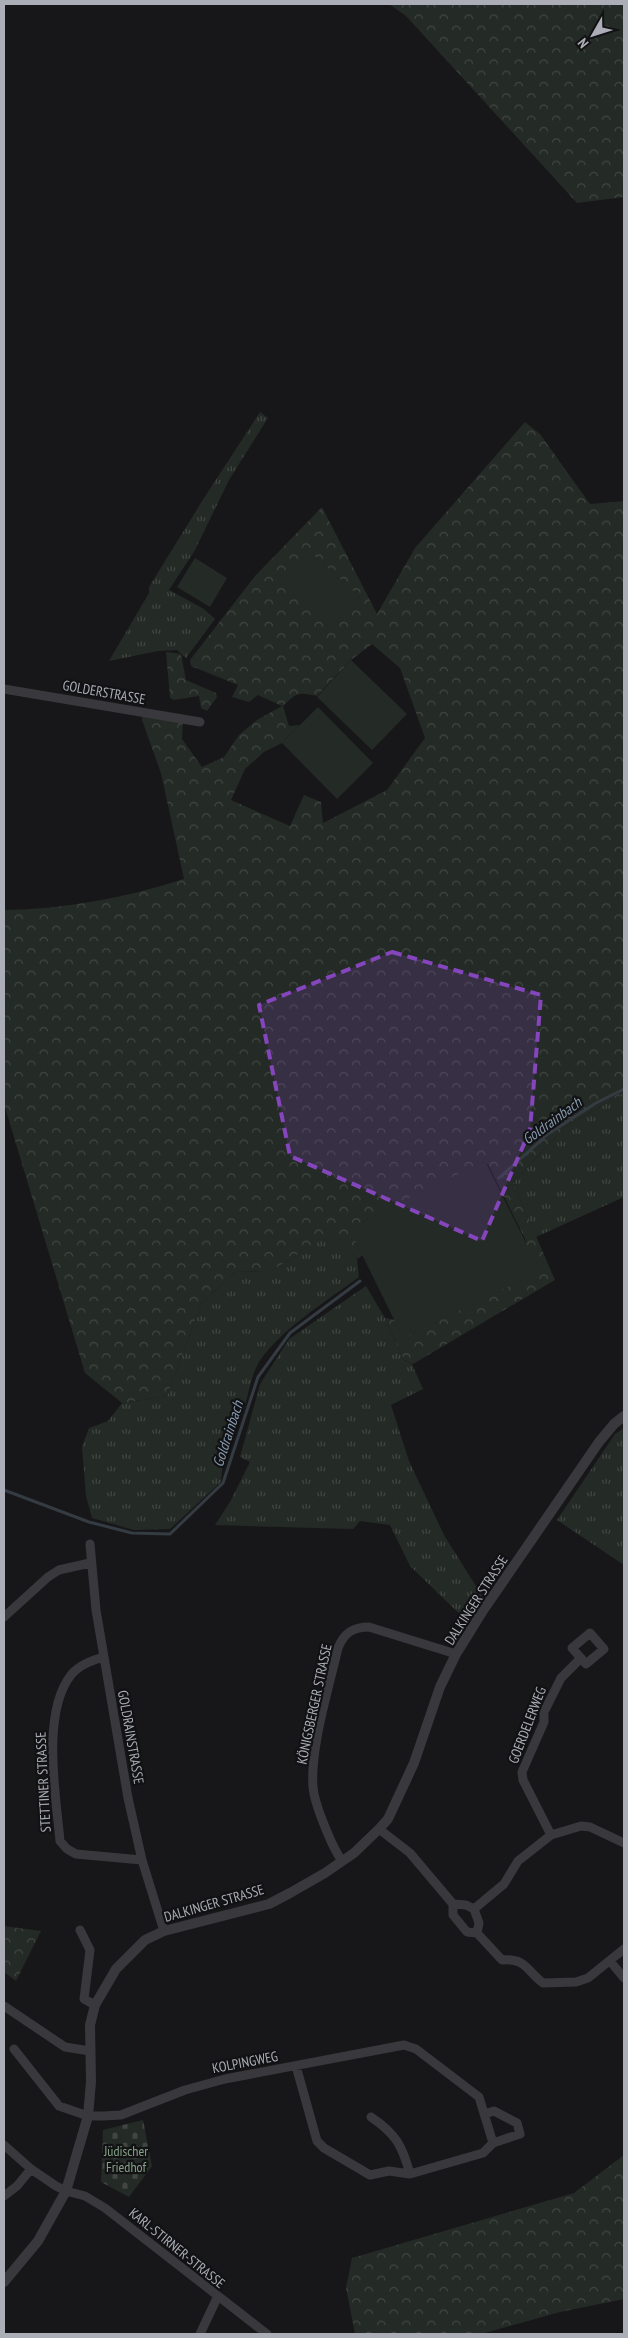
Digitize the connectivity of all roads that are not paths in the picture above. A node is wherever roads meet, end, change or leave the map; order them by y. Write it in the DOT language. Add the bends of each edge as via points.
graph roads {
  1 [pos="4,690"];
  2 [pos="200,722"];
  3 [pos="624,1416"];
  4 [pos="90,1544"];
  5 [pos="90,1563"];
  6 [pos="4,1617"];
  7 [pos="456,1654"];
  8 [pos="103,1656"];
  9 [pos="581,1658"];
  10 [pos="379,1830"];
  11 [pos="550,1835"];
  12 [pos="624,1843"];
  13 [pos="142,1860"];
  14 [pos="342,1861"];
  15 [pos="453,1904"];
  16 [pos="474,1909"];
  17 [pos="80,1930"];
  18 [pos="164,1931"];
  19 [pos="477,1933"];
  20 [pos="624,1949"];
  21 [pos="610,1961"];
  22 [pos="624,1978"];
  23 [pos="95,2005"];
  24 [pos="4,2006"];
  25 [pos="14,2049"];
  26 [pos="90,2051"];
  27 [pos="296,2066"];
  28 [pos="485,2114"];
  29 [pos="88,2116"];
  30 [pos="371,2117"];
  31 [pos="493,2143"];
  32 [pos="4,2145"];
  33 [pos="31,2169"];
  34 [pos="410,2174"];
  35 [pos="66,2191"];
  36 [pos="4,2196"];
  37 [pos="4,2282"];
  38 [pos="217,2298"];
  39 [pos="200,2334"];
  40 [pos="266,2334"];
  1 -- 2 [label="street, GOLDERSTRASSE"];
  3 -- 7 [label="street, DALKINGER STRASSE" via="599,1442"];
  4 -- 5 [label="street, GOLDRAINSTRASSE"];
  5 -- 6 [label="street" via="59,1570"];
  5 -- 8 [label="street, GOLDRAINSTRASSE"];
  7 -- 10 [label="street, DALKINGER STRASSE" via="440,1687 414,1763 388,1819"];
  7 -- 14 [label="street, KÖNIGSBERGER STRASSE" via="369,1627 358,1627 342,1639 320,1727 313,1787 334,1851"];
  8 -- 13 [label="street, GOLDRAINSTRASSE"];
  8 -- 13 [label="street, STETTINER STRASSE" via="87,1662 72,1674 58,1703 53,1753 60,1841 76,1854"];
  9 -- 11 [label="street, GOERDELERWEG" via="561,1678 544,1712 544,1722 522,1772"];
  10 -- 14 [label="street, DALKINGER STRASSE"];
  10 -- 15 [label="street" via="410,1853"];
  11 -- 12 [label="street" via="581,1826"];
  11 -- 16 [label="street" via="518,1861 504,1884"];
  13 -- 18 [label="street, GOLDRAINSTRASSE"];
  14 -- 18 [label="street, DALKINGER STRASSE" via="269,1904"];
  15 -- 16 [label="street"];
  15 -- 19 [label="street" via="453,1915 467,1932"];
  16 -- 19 [label="street" via="479,1922"];
  17 -- 23 [label="street" via="90,1950 84,1999"];
  18 -- 23 [label="street, DALKINGER STRASSE" via="145,1940 116,1968"];
  19 -- 21 [label="street" via="502,1960 522,1962 543,1984 588,1978"];
  20 -- 21 [label="street"];
  21 -- 22 [label="street"];
  23 -- 26 [label="street, DALKINGER STRASSE" via="90,2025"];
  24 -- 26 [label="street" via="65,2047"];
  25 -- 29 [label="street, KOLPINGWEG" via="59,2106"];
  26 -- 29 [label="street, DALKINGER STRASSE"];
  27 -- 28 [label="street, KOLPINGWEG" via="404,2045 416,2049 479,2097"];
  27 -- 29 [label="street, KOLPINGWEG" via="192,2088 121,2115"];
  27 -- 34 [label="street" via="313,2130 324,2148 370,2175 389,2171"];
  28 -- 31 [label="street, KOLPINGWEG"];
  28 -- 31 [label="street" via="494,2111 517,2123 520,2134"];
  29 -- 35 [label="street, DALKINGER STRASSE"];
  30 -- 34 [label="street" via="399,2142"];
  31 -- 34 [label="street" via="483,2152"];
  32 -- 33 [label="street, KARL-STIRNER-STRASSE"];
  33 -- 35 [label="street, KARL-STIRNER-STRASSE"];
  33 -- 36 [label="street"];
  35 -- 37 [label="street, DALKINGER STRASSE" via="38,2241"];
  35 -- 38 [label="street, KARL-STIRNER-STRASSE" via="85,2196 105,2208"];
  38 -- 39 [label="street"];
  38 -- 40 [label="street, KARL-STIRNER-STRASSE"];
}
